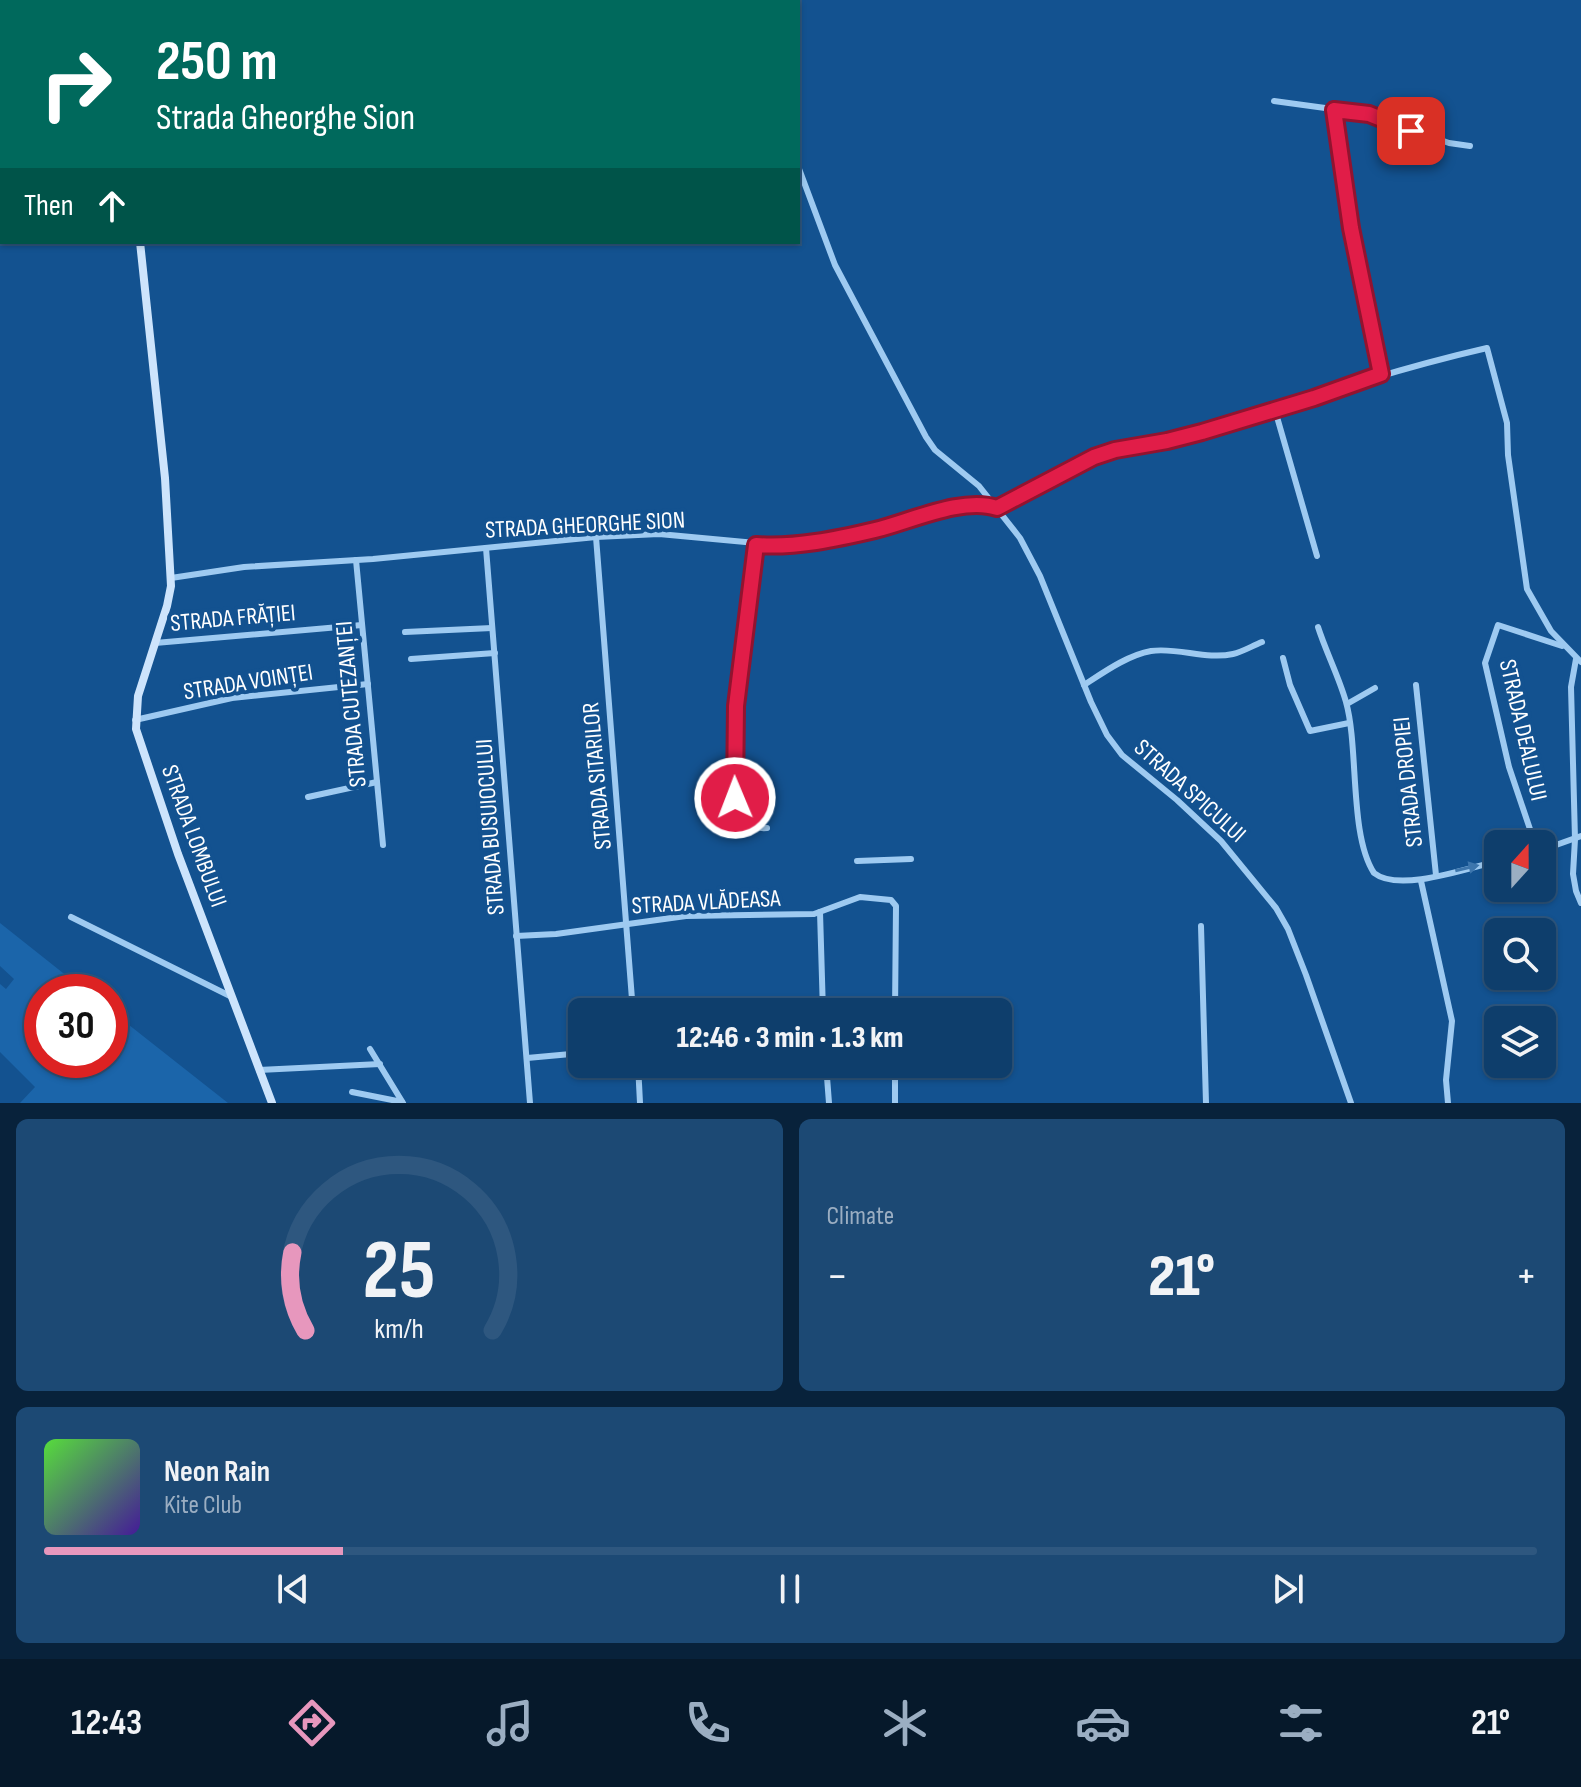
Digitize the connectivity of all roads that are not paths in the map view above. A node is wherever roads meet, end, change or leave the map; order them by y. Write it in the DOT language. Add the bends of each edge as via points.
graph roads {
  1 [pos="1274,101"];
  2 [pos="1334,110"];
  3 [pos="1470,146"];
  4 [pos="800,171"];
  5 [pos="140,244"];
  6 [pos="1381,374"];
  7 [pos="1275,410"];
  8 [pos="997,508"];
  9 [pos="596,537"];
  10 [pos="756,545"];
  11 [pos="486,548"];
  12 [pos="1317,556"];
  13 [pos="356,560"];
  14 [pos="171,578"];
  15 [pos="362,625"];
  16 [pos="1318,627"];
  17 [pos="492,628"];
  18 [pos="405,632"];
  19 [pos="1262,642"];
  20 [pos="155,643"];
  21 [pos="1564,647"];
  22 [pos="495,653"];
  23 [pos="1283,658"];
  24 [pos="411,659"];
  25 [pos="1579,661"];
  26 [pos="368,684"];
  27 [pos="1084,685"];
  28 [pos="1416,685"];
  29 [pos="1375,688"];
  30 [pos="1347,704"];
  31 [pos="135,720"];
  32 [pos="1349,723"];
  33 [pos="377,782"];
  34 [pos="308,797"];
  35 [pos="767,828"];
  36 [pos="1530,830"];
  37 [pos="1578,838"];
  38 [pos="383,845"];
  39 [pos="1556,845"];
  40 [pos="911,859"];
  41 [pos="857,861"];
  42 [pos="1484,864"];
  43 [pos="1436,875"];
  44 [pos="1421,881"];
  45 [pos="1581,903"];
  46 [pos="820,912"];
  47 [pos="71,917"];
  48 [pos="626,924"];
  49 [pos="1201,926"];
  50 [pos="516,936"];
  51 [pos="232,997"];
  52 [pos="632,998"];
  53 [pos="823,998"];
  54 [pos="895,998"];
  55 [pos="370,1049"];
  56 [pos="568,1054"];
  57 [pos="527,1058"];
  58 [pos="380,1064"];
  59 [pos="259,1070"];
  60 [pos="639,1078"];
  61 [pos="827,1078"];
  62 [pos="895,1078"];
  63 [pos="352,1092"];
  64 [pos="272,1103"];
  65 [pos="403,1103"];
  66 [pos="530,1103"];
  67 [pos="640,1103"];
  68 [pos="829,1103"];
  69 [pos="895,1103"];
  70 [pos="1206,1103"];
  71 [pos="1351,1103"];
  72 [pos="1448,1103"];
  1 -- 2 [label="street"];
  2 -- 3 [label="street" via="1369,114"];
  2 -- 6 [label="street"];
  4 -- 8 [label="street, STRADA SPICULUI" via="835,265 926,437"];
  5 -- 14 [label="street, STRADA LOMBULUI"];
  6 -- 7 [label="street"];
  6 -- 21 [label="street" via="1487,348 1507,423 1527,589"];
  7 -- 8 [label="street" via="1094,457"];
  7 -- 12 [label="street"];
  8 -- 10 [label="street, STRADA GHEORGHE SION" via="952,509 873,531 787,546"];
  8 -- 27 [label="street, STRADA SPICULUI" via="1029,553"];
  9 -- 10 [label="street, STRADA GHEORGHE SION" via="659,534"];
  9 -- 11 [label="street, STRADA GHEORGHE SION"];
  9 -- 48 [label="street, STRADA SITARILOR"];
  10 -- 35 [label="street" via="736,706 735,798 744,821"];
  11 -- 13 [label="street, STRADA GHEORGHE SION"];
  11 -- 17 [label="street, STRADA BUSUIOCULUI"];
  13 -- 14 [label="street, STRADA GHEORGHE SION"];
  13 -- 15 [label="street, STRADA CUTEZANȚEI"];
  14 -- 20 [label="street, STRADA LOMBULUI"];
  15 -- 20 [label="street, STRADA FRĂȚIEI"];
  15 -- 26 [label="street, STRADA CUTEZANȚEI"];
  16 -- 30 [label="street"];
  17 -- 18 [label="street"];
  17 -- 22 [label="street, STRADA BUSUIOCULUI"];
  19 -- 27 [label="street" via="1233,654 1146,652"];
  20 -- 31 [label="street, STRADA LOMBULUI"];
  21 -- 25 [label="street"];
  21 -- 36 [label="street, STRADA DEALULUI" via="1498,625 1485,657 1509,767"];
  22 -- 24 [label="street"];
  22 -- 50 [label="street, STRADA BUSUIOCULUI"];
  23 -- 32 [label="street" via="1310,731"];
  25 -- 37 [label="street" via="1571,687"];
  26 -- 31 [label="street, STRADA VOINȚEI" via="232,698"];
  26 -- 33 [label="street, STRADA CUTEZANȚEI"];
  27 -- 71 [label="street, STRADA SPICULUI" via="1122,755 1221,841 1276,908 1302,964"];
  28 -- 43 [label="street, STRADA DROPIEI"];
  29 -- 30 [label="street"];
  30 -- 32 [label="street"];
  31 -- 51 [label="street, STRADA LOMBULUI"];
  32 -- 44 [label="street" via="1371,868 1391,880"];
  33 -- 34 [label="street"];
  33 -- 38 [label="street, STRADA CUTEZANȚEI"];
  37 -- 39 [label="street"];
  37 -- 45 [label="street" via="1573,882"];
  40 -- 41 [label="street"];
  43 -- 42 [label="street, one-way"];
  43 -- 44 [label="street"];
  44 -- 72 [label="street" via="1452,1021"];
  46 -- 48 [label="street, STRADA VLĂDEASA" via="686,916"];
  46 -- 53 [label="street"];
  46 -- 54 [label="street, STRADA VLĂDEASA" via="854,897 894,902"];
  47 -- 51 [label="street"];
  48 -- 50 [label="street, STRADA VLĂDEASA"];
  48 -- 52 [label="street, STRADA SITARILOR"];
  49 -- 70 [label="street"];
  50 -- 57 [label="street, STRADA BUSUIOCULUI"];
  51 -- 59 [label="street, STRADA LOMBULUI"];
  55 -- 58 [label="street"];
  56 -- 57 [label="street"];
  57 -- 66 [label="street, STRADA BUSUIOCULUI"];
  58 -- 59 [label="street"];
  58 -- 65 [label="street"];
  59 -- 64 [label="street, STRADA LOMBULUI"];
  60 -- 67 [label="street"];
  61 -- 68 [label="street"];
  62 -- 69 [label="street"];
  63 -- 65 [label="street"];
}
